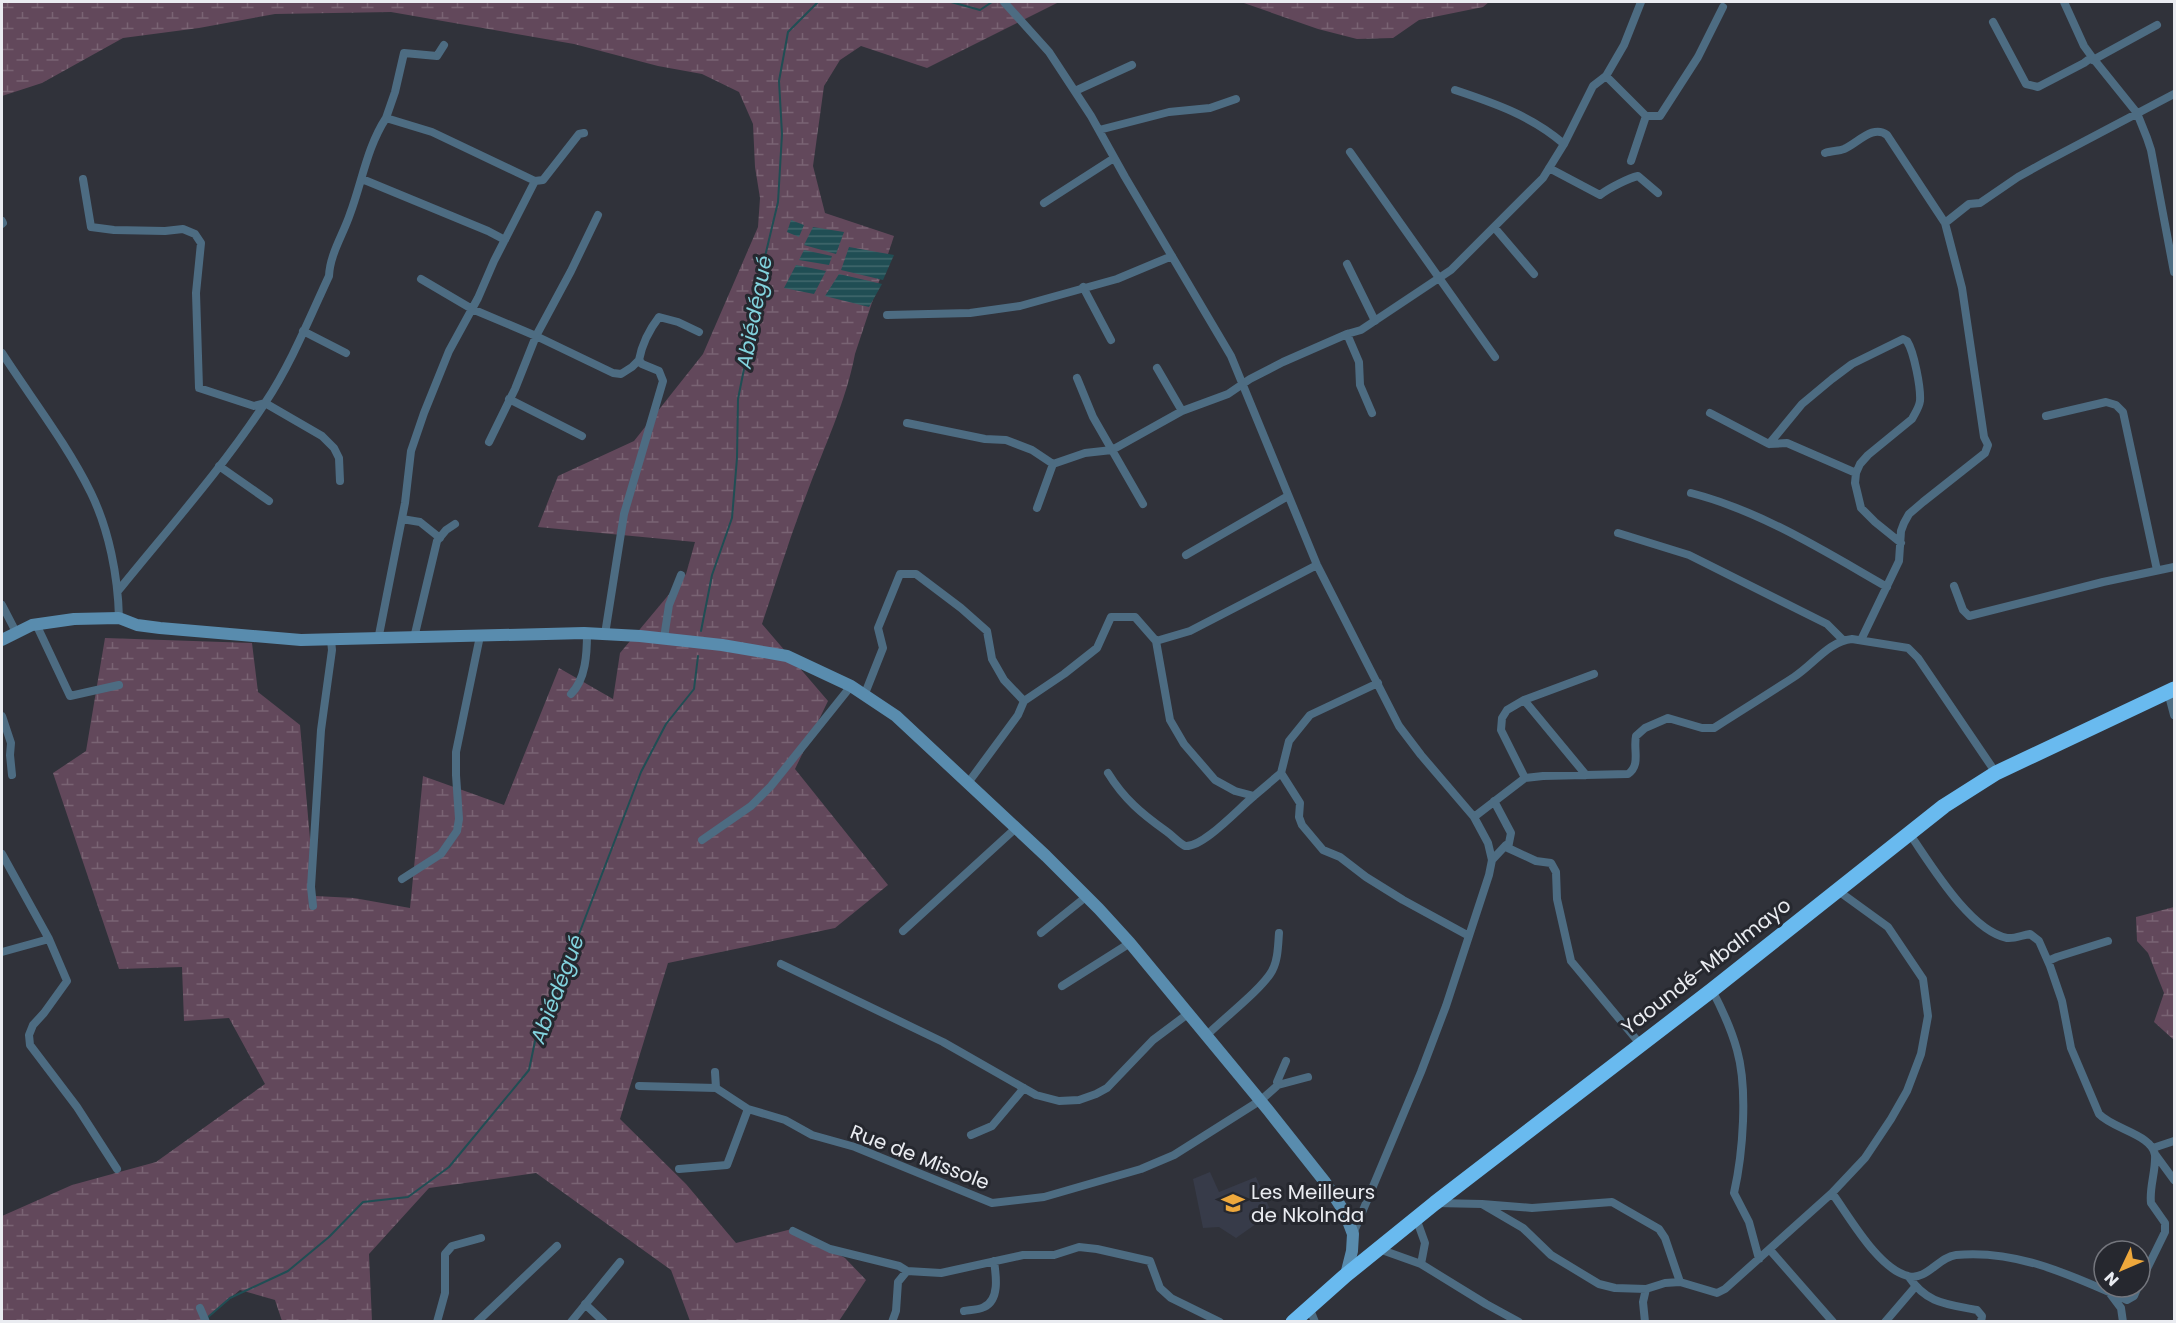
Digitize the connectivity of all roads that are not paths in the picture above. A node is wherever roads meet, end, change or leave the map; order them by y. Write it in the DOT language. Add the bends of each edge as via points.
graph roads {
  1 [pos="1004,2"];
  2 [pos="1641,2"];
  3 [pos="2064,2"];
  4 [pos="1723,7"];
  5 [pos="1993,22"];
  6 [pos="2157,25"];
  7 [pos="444,45"];
  8 [pos="2092,58"];
  9 [pos="1132,65"];
  10 [pos="1606,76"];
  11 [pos="1455,90"];
  12 [pos="1075,91"];
  13 [pos="2175,94"];
  14 [pos="1236,99"];
  15 [pos="2137,113"];
  16 [pos="1646,116"];
  17 [pos="386,118"];
  18 [pos="1099,130"];
  19 [pos="584,133"];
  20 [pos="1564,144"];
  21 [pos="1350,152"];
  22 [pos="1825,153"];
  23 [pos="1114,158"];
  24 [pos="1631,161"];
  25 [pos="1549,168"];
  26 [pos="83,179"];
  27 [pos="362,179"];
  28 [pos="535,181"];
  29 [pos="1658,193"];
  30 [pos="1044,203"];
  31 [pos="598,215"];
  32 [pos="1945,223"];
  33 [pos="1494,227"];
  34 [pos="505,240"];
  35 [pos="1172,256"];
  36 [pos="1347,264"];
  37 [pos="2175,272"];
  38 [pos="1534,274"];
  39 [pos="421,279"];
  40 [pos="1440,279"];
  41 [pos="1083,287"];
  42 [pos="472,309"];
  43 [pos="887,315"];
  44 [pos="1375,321"];
  45 [pos="303,331"];
  46 [pos="699,332"];
  47 [pos="1347,334"];
  48 [pos="536,336"];
  49 [pos="1111,340"];
  50 [pos="346,352"];
  51 [pos="2,353"];
  52 [pos="1496,357"];
  53 [pos="639,360"];
  54 [pos="1156,368"];
  55 [pos="1077,378"];
  56 [pos="1243,384"];
  57 [pos="508,399"];
  58 [pos="265,404"];
  59 [pos="1182,411"];
  60 [pos="1372,413"];
  61 [pos="1710,413"];
  62 [pos="2046,416"];
  63 [pos="907,423"];
  64 [pos="582,436"];
  65 [pos="489,442"];
  66 [pos="1769,444"];
  67 [pos="1112,450"];
  68 [pos="1053,465"];
  69 [pos="219,466"];
  70 [pos="1856,473"];
  71 [pos="340,481"];
  72 [pos="1690,493"];
  73 [pos="1288,496"];
  74 [pos="270,501"];
  75 [pos="1143,504"];
  76 [pos="1037,508"];
  77 [pos="402,519"];
  78 [pos="455,524"];
  79 [pos="1618,533"];
  80 [pos="440,538"];
  81 [pos="1900,543"];
  82 [pos="1186,555"];
  83 [pos="1317,565"];
  84 [pos="2175,567"];
  85 [pos="2157,570"];
  86 [pos="681,575"];
  87 [pos="1954,585"];
  88 [pos="1887,587"];
  89 [pos="118,591"];
  90 [pos="2,605"];
  91 [pos="119,618"];
  92 [pos="36,624"];
  93 [pos="16,632"];
  94 [pos="587,633"];
  95 [pos="605,634"];
  96 [pos="480,636"];
  97 [pos="414,638"];
  98 [pos="664,638"];
  99 [pos="2,640"];
  100 [pos="331,640"];
  101 [pos="378,640"];
  102 [pos="1843,640"];
  103 [pos="1861,640"];
  104 [pos="1156,641"];
  105 [pos="1594,674"];
  106 [pos="1378,683"];
  107 [pos="119,685"];
  108 [pos="851,687"];
  109 [pos="2171,691"];
  110 [pos="571,694"];
  111 [pos="864,696"];
  112 [pos="1524,700"];
  113 [pos="1024,701"];
  114 [pos="2175,715"];
  115 [pos="2,716"];
  116 [pos="1108,773"];
  117 [pos="1996,773"];
  118 [pos="1281,774"];
  119 [pos="12,775"];
  120 [pos="1586,775"];
  121 [pos="1525,778"];
  122 [pos="968,783"];
  123 [pos="1254,796"];
  124 [pos="1494,801"];
  125 [pos="1474,817"];
  126 [pos="1016,828"];
  127 [pos="1909,833"];
  128 [pos="702,840"];
  129 [pos="1508,848"];
  130 [pos="2,854"];
  131 [pos="1492,860"];
  132 [pos="402,879"];
  133 [pos="1837,890"];
  134 [pos="1087,896"];
  135 [pos="313,906"];
  136 [pos="903,931"];
  137 [pos="1041,933"];
  138 [pos="1279,933"];
  139 [pos="1469,936"];
  140 [pos="49,939"];
  141 [pos="2108,941"];
  142 [pos="1130,943"];
  143 [pos="2,952"];
  144 [pos="2048,961"];
  145 [pos="781,964"];
  146 [pos="1062,986"];
  147 [pos="1712,990"];
  148 [pos="1189,1012"];
  149 [pos="1207,1035"];
  150 [pos="1641,1045"];
  151 [pos="1286,1061"];
  152 [pos="715,1072"];
  153 [pos="1308,1077"];
  154 [pos="1278,1085"];
  155 [pos="639,1086"];
  156 [pos="716,1088"];
  157 [pos="1024,1088"];
  158 [pos="1260,1100"];
  159 [pos="748,1109"];
  160 [pos="971,1135"];
  161 [pos="2175,1141"];
  162 [pos="2154,1151"];
  163 [pos="117,1169"];
  164 [pos="680,1170"];
  165 [pos="2175,1179"];
  166 [pos="1832,1193"];
  167 [pos="1435,1203"];
  168 [pos="1482,1204"];
  169 [pos="1416,1218"];
  170 [pos="793,1231"];
  171 [pos="1353,1234"];
  172 [pos="481,1238"];
  173 [pos="557,1246"];
  174 [pos="1379,1249"];
  175 [pos="1770,1250"];
  176 [pos="2152,1258"];
  177 [pos="1759,1259"];
  178 [pos="994,1261"];
  179 [pos="620,1262"];
  180 [pos="1421,1264"];
  181 [pos="907,1271"];
  182 [pos="1346,1275"];
  183 [pos="1909,1277"];
  184 [pos="1680,1281"];
  185 [pos="2092,1285"];
  186 [pos="1915,1287"];
  187 [pos="1646,1289"];
  188 [pos="2114,1299"];
  189 [pos="585,1304"];
  190 [pos="200,1308"];
  191 [pos="964,1311"];
  192 [pos="1312,1314"];
  193 [pos="207,1322"];
  194 [pos="437,1322"];
  195 [pos="477,1322"];
  196 [pos="571,1322"];
  197 [pos="604,1322"];
  198 [pos="892,1322"];
  199 [pos="1220,1322"];
  200 [pos="1293,1322"];
  201 [pos="1519,1322"];
  202 [pos="1645,1322"];
  203 [pos="1833,1322"];
  204 [pos="1885,1322"];
  205 [pos="1981,1322"];
  206 [pos="2123,1322"];
  1 -- 12 [label="street" via="1049,52"];
  2 -- 10 [label="street" via="1624,45"];
  3 -- 8 [label="street"];
  4 -- 16 [label="street" via="1671,102 1660,116"];
  5 -- 8 [label="street" via="2026,84 2038,87"];
  6 -- 8 [label="street"];
  7 -- 17 [label="street" via="437,56 405,53"];
  8 -- 15 [label="street"];
  9 -- 12 [label="street"];
  10 -- 16 [label="street"];
  10 -- 20 [label="street" via="1593,86"];
  11 -- 20 [label="street" via="1503,106 1548,130"];
  12 -- 18 [label="street"];
  13 -- 15 [label="street"];
  14 -- 18 [label="street" via="1210,108 1169,112"];
  15 -- 32 [label="street" via="2027,172 1980,203 1969,204"];
  15 -- 37 [label="street" via="2151,150"];
  16 -- 24 [label="street"];
  17 -- 27 [label="street" via="376,133"];
  17 -- 28 [label="street" via="432,132"];
  18 -- 23 [label="street"];
  19 -- 28 [label="street" via="579,134 543,180"];
  20 -- 25 [label="street"];
  21 -- 40 [label="street"];
  22 -- 32 [label="street" via="1882,131"];
  23 -- 30 [label="street"];
  23 -- 35 [label="street"];
  25 -- 29 [label="street" via="1600,195 1635,176"];
  25 -- 33 [label="street"];
  26 -- 58 [label="street" via="91,227 183,229 195,234 201,243 196,293 199,388 254,405"];
  27 -- 34 [label="street"];
  27 -- 45 [label="street" via="330,262 329,276"];
  28 -- 34 [label="street"];
  31 -- 48 [label="street"];
  32 -- 81 [label="street" via="1962,288 1988,445 1985,453 1909,514"];
  33 -- 38 [label="street"];
  33 -- 40 [label="street"];
  34 -- 42 [label="street"];
  35 -- 41 [label="street" via="1117,279"];
  35 -- 56 [label="street" via="1231,356"];
  36 -- 44 [label="street"];
  39 -- 42 [label="street"];
  40 -- 44 [label="street"];
  40 -- 52 [label="street"];
  41 -- 43 [label="street" via="1020,306 970,313"];
  41 -- 49 [label="street"];
  42 -- 48 [label="street"];
  42 -- 77 [label="street" via="449,351 411,451"];
  44 -- 47 [label="street"];
  45 -- 50 [label="street"];
  45 -- 58 [label="street"];
  46 -- 53 [label="street" via="659,317"];
  47 -- 56 [label="street"];
  47 -- 60 [label="street"];
  48 -- 53 [label="street" via="613,373 621,374"];
  48 -- 57 [label="street"];
  51 -- 89 [label="street" via="91,494 106,535"];
  53 -- 95 [label="street" via="659,371 663,381 624,514"];
  54 -- 59 [label="street"];
  55 -- 67 [label="street"];
  56 -- 59 [label="street" via="1228,394"];
  56 -- 73 [label="street"];
  57 -- 64 [label="street"];
  57 -- 65 [label="street"];
  58 -- 69 [label="street"];
  58 -- 71 [label="street" via="322,436 334,448 339,458"];
  59 -- 67 [label="street"];
  61 -- 66 [label="street"];
  62 -- 85 [label="street" via="2106,402 2123,412"];
  63 -- 68 [label="street" via="1006,440 1032,450"];
  66 -- 70 [label="street" via="1787,443"];
  66 -- 70 [label="street" via="1802,404 1852,364 1907,340 1918,381 1917,411 1868,455"];
  67 -- 68 [label="street" via="1085,453"];
  67 -- 75 [label="street"];
  68 -- 76 [label="street"];
  69 -- 74 [label="street"];
  69 -- 89 [label="street"];
  70 -- 81 [label="street" via="1861,508"];
  72 -- 88 [label="street" via="1743,509"];
  73 -- 82 [label="street"];
  73 -- 83 [label="street"];
  77 -- 80 [label="street" via="420,522"];
  77 -- 101 [label="street"];
  78 -- 80 [label="street"];
  79 -- 102 [label="street" via="1689,555 1827,624"];
  80 -- 97 [label="street"];
  81 -- 88 [label="street" via="1899,561"];
  83 -- 104 [label="street" via="1190,631"];
  83 -- 106 [label="street"];
  84 -- 85 [label="street"];
  85 -- 87 [label="street" via="1970,616 1963,610"];
  86 -- 98 [label="street" via="669,605"];
  88 -- 103 [label="street"];
  89 -- 91 [label="street"];
  90 -- 93 [label="street"];
  91 -- 92 [label="street"];
  91 -- 100 [label="street" via="159,628"];
  92 -- 93 [label="street"];
  92 -- 107 [label="street" via="70,696"];
  93 -- 99 [label="street"];
  94 -- 95 [label="street"];
  94 -- 96 [label="street"];
  94 -- 110 [label="street" via="579,687"];
  95 -- 98 [label="street"];
  96 -- 97 [label="street"];
  96 -- 132 [label="street" via="456,752 457,831 441,854"];
  97 -- 101 [label="street"];
  98 -- 108 [label="street" via="787,656"];
  100 -- 101 [label="street"];
  100 -- 135 [label="street" via="321,730"];
  102 -- 103 [label="street"];
  102 -- 120 [label="street" via="1714,728 1668,718 1645,728 1636,736 1636,763 1628,774"];
  103 -- 117 [label="street" via="1908,648"];
  104 -- 113 [label="street" via="1136,617 1111,617 1097,648"];
  104 -- 123 [label="street" via="1170,720 1184,744 1215,780"];
  105 -- 112 [label="street"];
  106 -- 118 [label="street" via="1310,716 1289,741"];
  106 -- 125 [label="street" via="1399,726"];
  108 -- 111 [label="street"];
  108 -- 128 [label="street" via="771,786"];
  109 -- 114 [label="street"];
  109 -- 117 [label="highway, Yaoundé-Mbalmayo"];
  111 -- 113 [label="street" via="883,648 878,628 900,573 916,574 987,631 992,659 1004,680"];
  111 -- 122 [label="street" via="896,716"];
  112 -- 120 [label="street"];
  112 -- 121 [label="street" via="1508,710 1502,718 1501,730"];
  113 -- 122 [label="street"];
  115 -- 119 [label="street" via="11,743"];
  116 -- 123 [label="street" via="1120,793 1185,846 1198,843"];
  117 -- 127 [label="highway, Yaoundé-Mbalmayo"];
  118 -- 123 [label="street"];
  118 -- 139 [label="street" via="1300,803 1302,825 1323,850"];
  120 -- 121 [label="street"];
  121 -- 124 [label="street"];
  122 -- 126 [label="street"];
  124 -- 125 [label="street"];
  124 -- 129 [label="street" via="1511,833"];
  125 -- 131 [label="street"];
  126 -- 134 [label="street"];
  126 -- 136 [label="street"];
  127 -- 133 [label="highway, Yaoundé-Mbalmayo"];
  127 -- 144 [label="street" via="1962,908 1999,935 2034,936"];
  129 -- 131 [label="street" via="1506,845"];
  129 -- 150 [label="street" via="1536,861 1551,863 1556,872 1557,899 1571,961"];
  130 -- 140 [label="street"];
  131 -- 139 [label="street"];
  133 -- 147 [label="highway, Yaoundé-Mbalmayo"];
  133 -- 166 [label="street" via="1888,927 1900,942 1923,979 1928,1016 1921,1054 1907,1091 1865,1158"];
  134 -- 137 [label="street"];
  134 -- 142 [label="street"];
  138 -- 149 [label="street" via="1272,971"];
  139 -- 171 [label="street" via="1421,1072"];
  140 -- 143 [label="street"];
  140 -- 163 [label="street" via="67,981 33,1025 30,1045"];
  141 -- 144 [label="street"];
  142 -- 146 [label="street"];
  142 -- 148 [label="street"];
  144 -- 162 [label="street" via="2062,1000 2071,1048 2099,1114 2148,1142"];
  145 -- 157 [label="street" via="943,1042"];
  147 -- 150 [label="highway, Yaoundé-Mbalmayo"];
  147 -- 177 [label="street" via="1728,1020 1738,1052 1742,1129 1734,1193 1749,1221"];
  148 -- 149 [label="street"];
  148 -- 157 [label="street" via="1096,1094 1059,1101"];
  149 -- 158 [label="street"];
  150 -- 167 [label="highway, Yaoundé-Mbalmayo"];
  151 -- 154 [label="street"];
  152 -- 156 [label="street"];
  153 -- 154 [label="street"];
  154 -- 158 [label="street, Rue de Missole"];
  155 -- 156 [label="street"];
  156 -- 159 [label="street, Rue de Missole"];
  157 -- 160 [label="street" via="992,1126"];
  158 -- 159 [label="street, Rue de Missole" via="1174,1155 1141,1169 1044,1197 992,1203 855,1147 812,1135 785,1120"];
  158 -- 171 [label="street" via="1325,1182"];
  159 -- 164 [label="street" via="726,1164"];
  161 -- 162 [label="street"];
  162 -- 165 [label="street"];
  162 -- 176 [label="street" via="2151,1203 2165,1222 2165,1232"];
  166 -- 175 [label="street"];
  166 -- 183 [label="street" via="1880,1258"];
  167 -- 168 [label="street"];
  167 -- 169 [label="highway, Yaoundé-Mbalmayo"];
  168 -- 184 [label="street" via="1532,1208 1612,1202 1659,1229"];
  168 -- 187 [label="street" via="1523,1228 1551,1255 1599,1284"];
  169 -- 174 [label="highway, Yaoundé-Mbalmayo"];
  169 -- 180 [label="street" via="1425,1243"];
  170 -- 181 [label="street" via="830,1249"];
  171 -- 182 [label="street"];
  172 -- 194 [label="street" via="452,1246 445,1254 445,1293"];
  173 -- 195 [label="street"];
  174 -- 180 [label="street"];
  174 -- 182 [label="highway, Yaoundé-Mbalmayo"];
  175 -- 177 [label="street"];
  175 -- 203 [label="street"];
  177 -- 184 [label="street" via="1717,1293"];
  178 -- 181 [label="street" via="941,1273"];
  178 -- 191 [label="street" via="996,1287 992,1300 986,1307"];
  178 -- 199 [label="street" via="1054,1255 1079,1247 1150,1261 1161,1288 1171,1298"];
  179 -- 189 [label="street"];
  180 -- 201 [label="street"];
  181 -- 198 [label="street" via="898,1282"];
  182 -- 192 [label="highway, Yaoundé-Mbalmayo"];
  183 -- 185 [label="street" via="1920,1276 1953,1256 1992,1254 2033,1262"];
  183 -- 186 [label="street"];
  184 -- 187 [label="street"];
  186 -- 204 [label="street"];
  186 -- 205 [label="street" via="1929,1299 1977,1310"];
  187 -- 202 [label="street"];
  188 -- 206 [label="street" via="2121,1308"];
  189 -- 196 [label="street"];
  189 -- 197 [label="street"];
  190 -- 193 [label="street"];
  192 -- 200 [label="highway, Yaoundé-Mbalmayo"];
}
